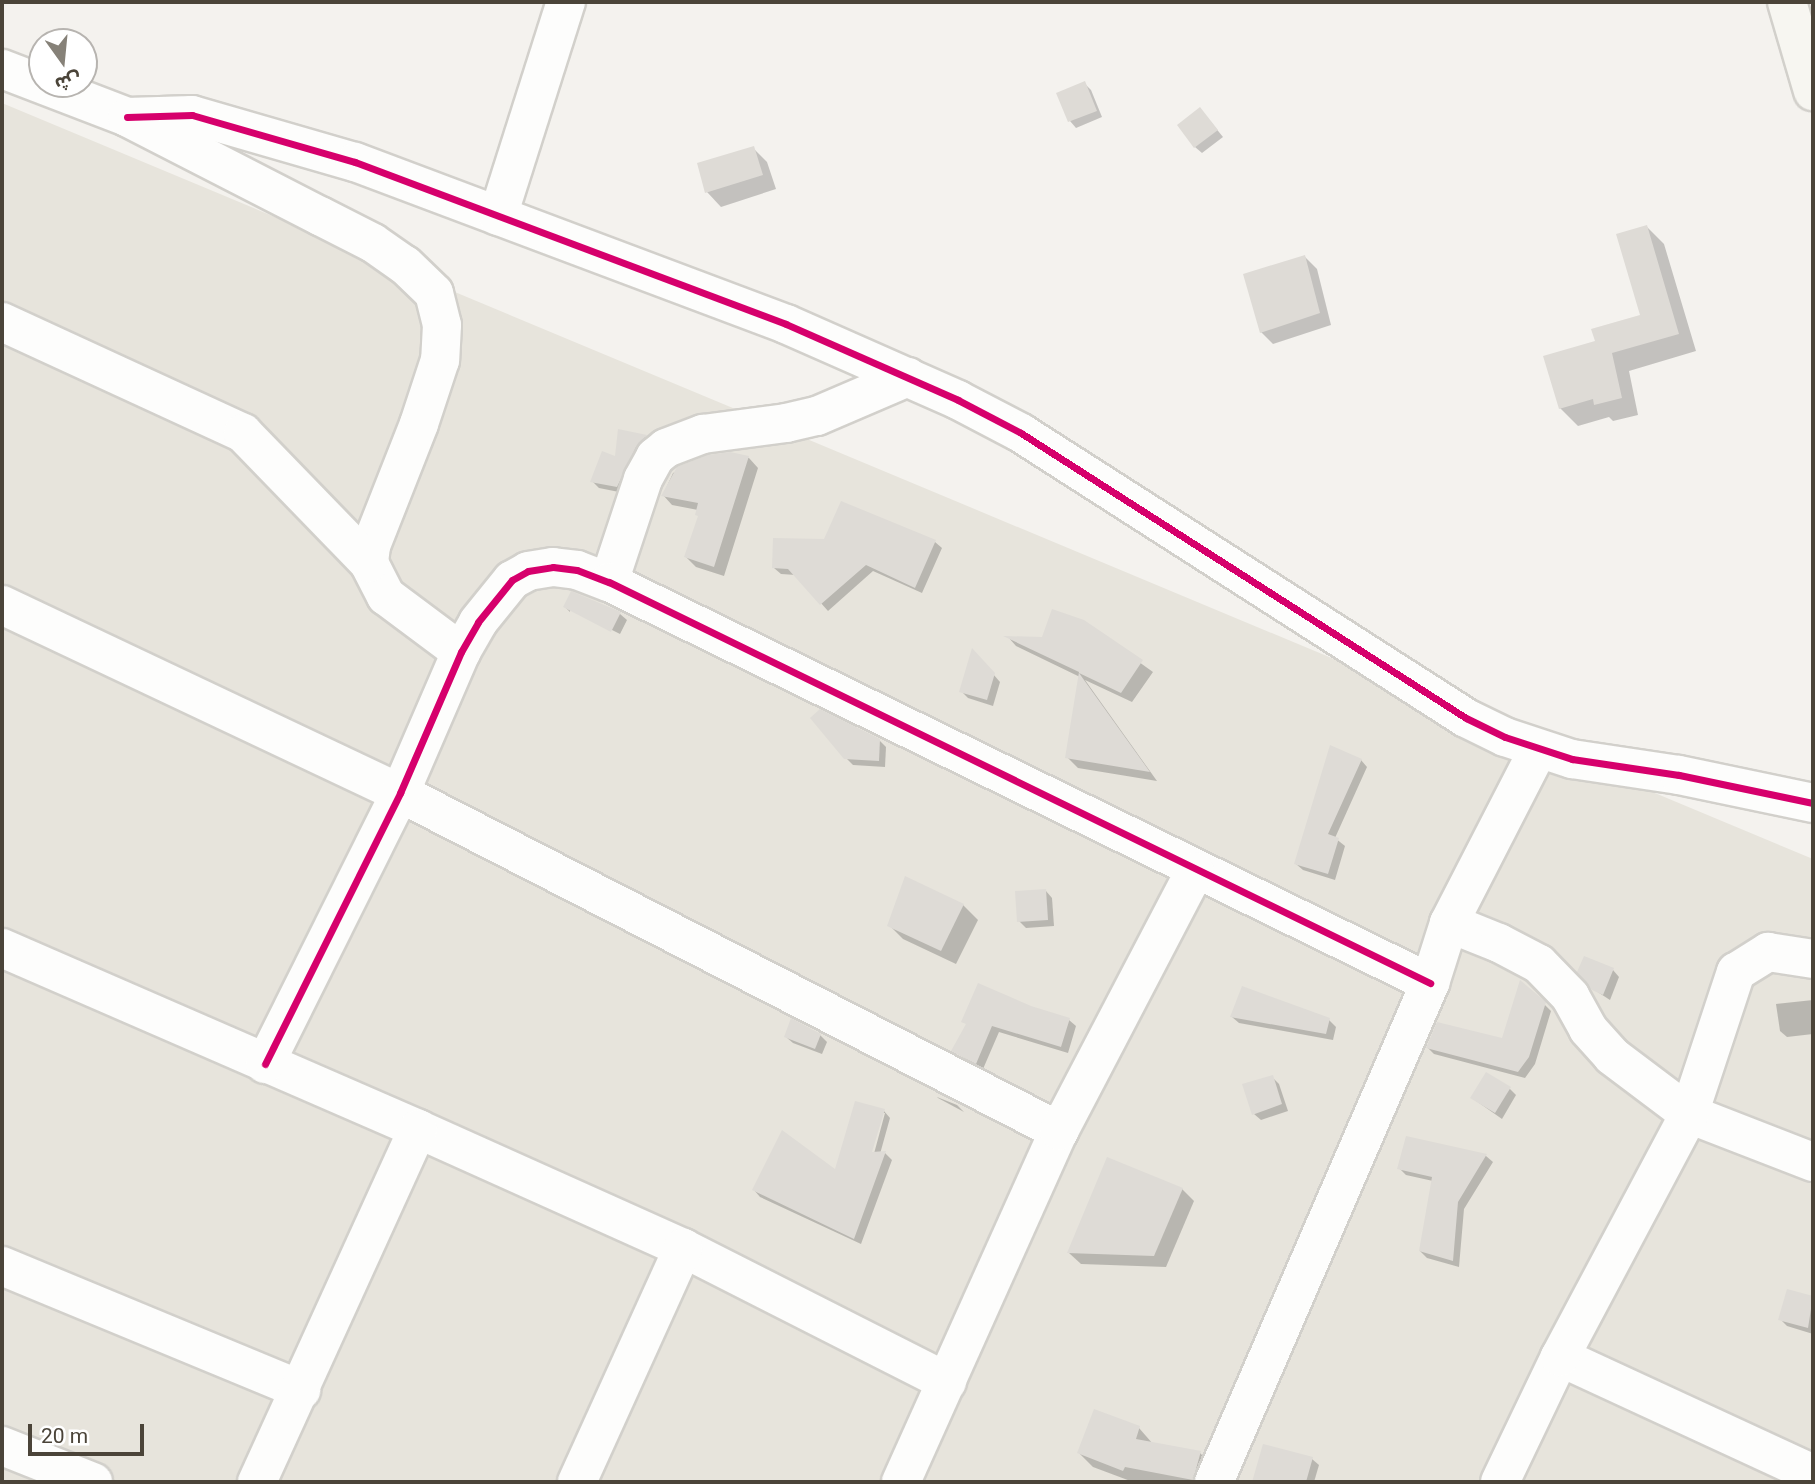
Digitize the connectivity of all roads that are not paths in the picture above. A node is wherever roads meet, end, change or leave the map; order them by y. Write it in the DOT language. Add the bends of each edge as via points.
graph roads {
  1 [pos="566,2"];
  2 [pos="1787,2"];
  3 [pos="2,69"];
  4 [pos="1813,91"];
  5 [pos="127,117"];
  6 [pos="498,216"];
  7 [pos="2,322"];
  8 [pos="908,377"];
  9 [pos="369,563"];
  10 [pos="609,582"];
  11 [pos="2,606"];
  12 [pos="461,652"];
  13 [pos="1538,750"];
  14 [pos="400,793"];
  15 [pos="1813,803"];
  16 [pos="1195,871"];
  17 [pos="1449,923"];
  18 [pos="2,948"];
  19 [pos="1813,959"];
  20 [pos="1430,983"];
  21 [pos="265,1064"];
  22 [pos="1689,1114"];
  23 [pos="418,1129"];
  24 [pos="1059,1131"];
  25 [pos="1813,1162"];
  26 [pos="682,1248"];
  27 [pos="2,1266"];
  28 [pos="1560,1357"];
  29 [pos="947,1382"];
  30 [pos="301,1391"];
  31 [pos="2,1446"];
  32 [pos="1813,1474"];
  33 [pos="93,1482"];
  34 [pos="257,1482"];
  35 [pos="578,1482"];
  36 [pos="901,1482"];
  37 [pos="1214,1482"];
  38 [pos="1500,1482"];
  1 -- 6 [label="street"];
  2 -- 4 [label="main road"];
  3 -- 5 [label="street"];
  5 -- 6 [label="street" via="192,115 256,131 355,162"];
  5 -- 9 [label="street" via="373,243 434,293 442,325 440,360 371,546"];
  6 -- 8 [label="street" via="786,324"];
  7 -- 9 [label="street" via="243,433"];
  8 -- 10 [label="street" via="817,416 703,434 666,447 643,479"];
  8 -- 13 [label="street" via="969,405 1072,465 1466,718"];
  9 -- 12 [label="street" via="386,596"];
  10 -- 12 [label="street" via="577,570 527,571 496,596"];
  10 -- 16 [label="street"];
  11 -- 14 [label="street"];
  12 -- 14 [label="street"];
  13 -- 15 [label="street"];
  13 -- 17 [label="street"];
  14 -- 21 [label="street"];
  14 -- 24 [label="street"];
  16 -- 20 [label="street"];
  16 -- 24 [label="street"];
  17 -- 20 [label="street"];
  17 -- 22 [label="street" via="1539,964 1570,996 1588,1028 1612,1056"];
  18 -- 21 [label="street"];
  19 -- 22 [label="street" via="1768,952 1736,972"];
  20 -- 37 [label="street"];
  21 -- 23 [label="street"];
  22 -- 25 [label="street"];
  22 -- 28 [label="street"];
  23 -- 26 [label="street"];
  23 -- 30 [label="street"];
  24 -- 29 [label="street"];
  26 -- 29 [label="street"];
  26 -- 35 [label="street"];
  27 -- 30 [label="street"];
  28 -- 32 [label="street"];
  28 -- 38 [label="street"];
  29 -- 36 [label="street"];
  30 -- 34 [label="street"];
  31 -- 33 [label="street"];
}
